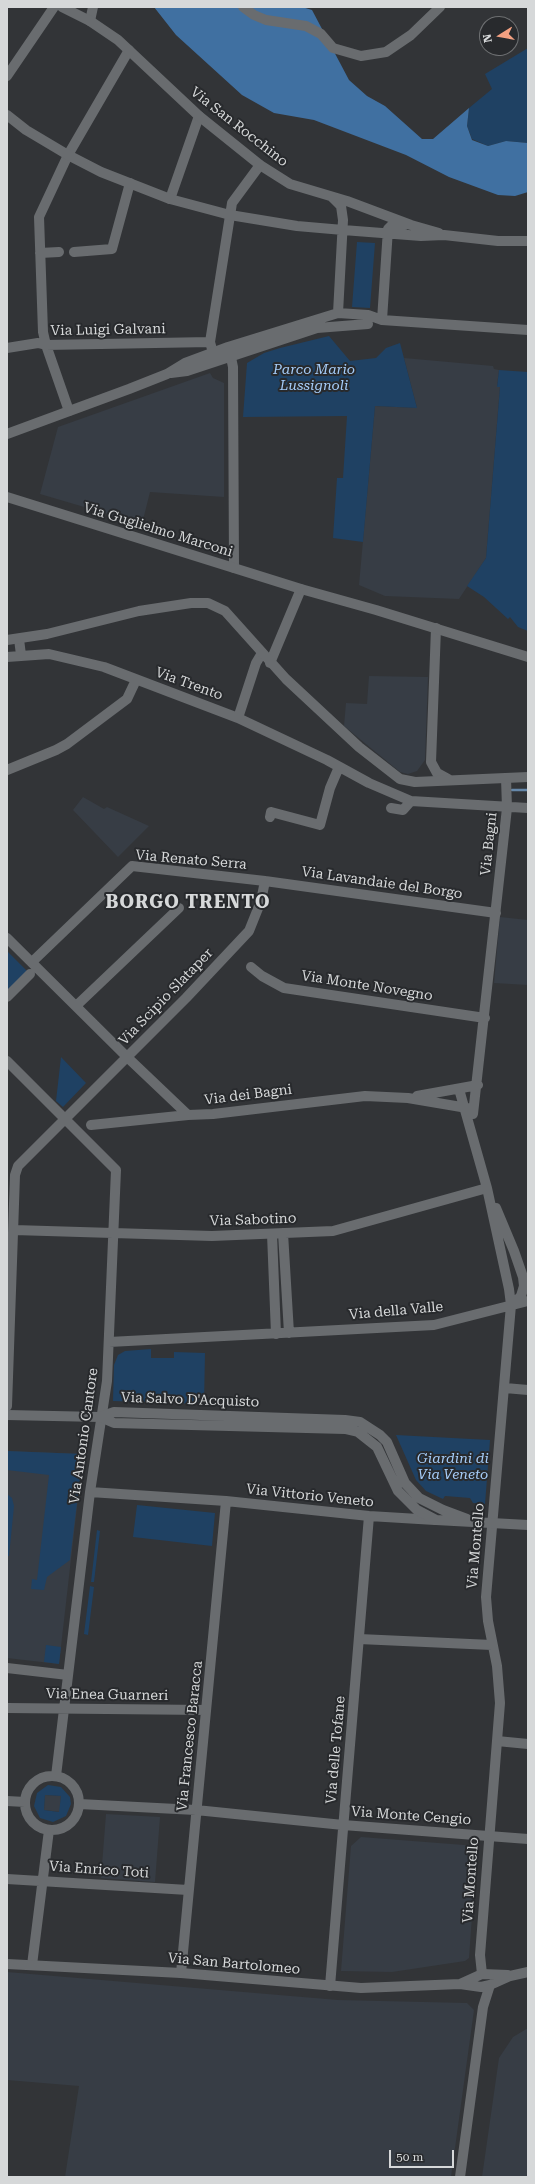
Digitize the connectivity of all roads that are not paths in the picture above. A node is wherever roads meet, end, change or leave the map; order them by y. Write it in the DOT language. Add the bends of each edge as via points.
graph roads {
  1 [pos="54,7"];
  2 [pos="62,7"];
  3 [pos="93,7"];
  4 [pos="243,7"];
  5 [pos="440,7"];
  6 [pos="90,21"];
  7 [pos="129,50"];
  8 [pos="7,76"];
  9 [pos="7,116"];
  10 [pos="199,116"];
  11 [pos="68,155"];
  12 [pos="260,165"];
  13 [pos="130,183"];
  14 [pos="332,197"];
  15 [pos="170,199"];
  16 [pos="230,215"];
  17 [pos="411,225"];
  18 [pos="344,230"];
  19 [pos="387,234"];
  20 [pos="444,235"];
  21 [pos="528,241"];
  22 [pos="59,252"];
  23 [pos="74,252"];
  24 [pos="40,253"];
  25 [pos="338,313"];
  26 [pos="382,320"];
  27 [pos="324,327"];
  28 [pos="528,330"];
  29 [pos="210,342"];
  30 [pos="46,345"];
  31 [pos="228,347"];
  32 [pos="7,348"];
  33 [pos="215,357"];
  34 [pos="231,357"];
  35 [pos="69,411"];
  36 [pos="7,434"];
  37 [pos="7,498"];
  38 [pos="234,568"];
  39 [pos="301,589"];
  40 [pos="436,628"];
  41 [pos="19,639"];
  42 [pos="7,640"];
  43 [pos="262,653"];
  44 [pos="21,655"];
  45 [pos="7,657"];
  46 [pos="528,657"];
  47 [pos="270,662"];
  48 [pos="136,680"];
  49 [pos="238,718"];
  50 [pos="339,767"];
  51 [pos="7,770"];
  52 [pos="528,777"];
  53 [pos="506,778"];
  54 [pos="448,779"];
  55 [pos="411,801"];
  56 [pos="392,808"];
  57 [pos="507,808"];
  58 [pos="528,808"];
  59 [pos="270,813"];
  60 [pos="265,881"];
  61 [pos="179,908"];
  62 [pos="496,913"];
  63 [pos="7,938"];
  64 [pos="32,962"];
  65 [pos="251,967"];
  66 [pos="30,974"];
  67 [pos="7,997"];
  68 [pos="76,1006"];
  69 [pos="485,1018"];
  70 [pos="127,1057"];
  71 [pos="7,1060"];
  72 [pos="478,1085"];
  73 [pos="459,1089"];
  74 [pos="408,1098"];
  75 [pos="468,1108"];
  76 [pos="188,1115"];
  77 [pos="64,1119"];
  78 [pos="91,1125"];
  79 [pos="487,1188"];
  80 [pos="14,1230"];
  81 [pos="113,1233"];
  82 [pos="283,1233"];
  83 [pos="272,1234"];
  84 [pos="528,1301"];
  85 [pos="511,1305"];
  86 [pos="289,1333"];
  87 [pos="276,1334"];
  88 [pos="110,1342"];
  89 [pos="505,1388"];
  90 [pos="528,1390"];
  91 [pos="7,1406"];
  92 [pos="7,1415"];
  93 [pos="100,1417"];
  94 [pos="90,1492"];
  95 [pos="226,1501"];
  96 [pos="369,1516"];
  97 [pos="436,1520"];
  98 [pos="472,1521"];
  99 [pos="492,1522"];
  100 [pos="528,1525"];
  101 [pos="359,1639"];
  102 [pos="492,1646"];
  103 [pos="7,1668"];
  104 [pos="68,1675"];
  105 [pos="7,1708"];
  106 [pos="64,1708"];
  107 [pos="206,1710"];
  108 [pos="497,1741"];
  109 [pos="528,1744"];
  110 [pos="56,1776"];
  111 [pos="7,1801"];
  112 [pos="25,1802"];
  113 [pos="79,1804"];
  114 [pos="196,1810"];
  115 [pos="343,1825"];
  116 [pos="49,1830"];
  117 [pos="488,1836"];
  118 [pos="528,1839"];
  119 [pos="7,1879"];
  120 [pos="44,1881"];
  121 [pos="188,1890"];
  122 [pos="7,1964"];
  123 [pos="32,1966"];
  124 [pos="528,1972"];
  125 [pos="181,1973"];
  126 [pos="482,1974"];
  127 [pos="510,1976"];
  128 [pos="460,1984"];
  129 [pos="330,1986"];
  130 [pos="484,1986"];
  131 [pos="460,2177"];
  1 -- 8 [label="street"];
  2 -- 6 [label="street, Via San Rocchino"];
  3 -- 6 [label="street"];
  4 -- 5 [label="street" via="266,20 306,26 322,34 333,48 362,56 386,52 411,36"];
  6 -- 7 [label="street, Via San Rocchino"];
  7 -- 10 [label="street, Via San Rocchino"];
  7 -- 11 [label="street"];
  9 -- 11 [label="street, Via San Rocchino"];
  10 -- 12 [label="street, Via San Rocchino"];
  10 -- 15 [label="street"];
  11 -- 13 [label="street, Via San Rocchino"];
  11 -- 24 [label="street" via="39,217"];
  12 -- 14 [label="street, Via San Rocchino" via="290,184"];
  12 -- 16 [label="street" via="232,204"];
  13 -- 15 [label="street, Via San Rocchino"];
  13 -- 23 [label="street" via="112,249"];
  14 -- 17 [label="street, Via San Rocchino"];
  14 -- 18 [label="street" via="343,211"];
  15 -- 16 [label="street, Via San Rocchino"];
  16 -- 18 [label="street, Via San Rocchino" via="297,226"];
  16 -- 29 [label="street"];
  17 -- 19 [label="street" via="391,225"];
  17 -- 20 [label="street, Via San Rocchino"];
  18 -- 19 [label="street, Via San Rocchino"];
  18 -- 25 [label="street"];
  19 -- 20 [label="street, Via San Rocchino"];
  19 -- 26 [label="street"];
  20 -- 21 [label="street, Via San Rocchino" via="498,241"];
  22 -- 24 [label="street"];
  24 -- 30 [label="street" via="43,332"];
  25 -- 26 [label="street" via="368,315"];
  25 -- 27 [label="street"];
  25 -- 31 [label="street"];
  26 -- 27 [label="street" via="368,324"];
  26 -- 28 [label="street"];
  27 -- 34 [label="street" via="276,340"];
  29 -- 30 [label="street, Via Luigi Galvani"];
  29 -- 33 [label="street"];
  30 -- 32 [label="street, Via Luigi Galvani" via="38,343"];
  30 -- 35 [label="street"];
  31 -- 33 [label="street"];
  31 -- 34 [label="street"];
  33 -- 34 [label="street"];
  33 -- 35 [label="street" via="184,364 167,374"];
  34 -- 38 [label="street"];
  35 -- 36 [label="street"];
  37 -- 38 [label="street, Via Guglielmo Marconi"];
  38 -- 39 [label="street, Via Guglielmo Marconi"];
  39 -- 40 [label="street, Via Guglielmo Marconi"];
  39 -- 47 [label="street"];
  40 -- 46 [label="street, Via Guglielmo Marconi"];
  40 -- 54 [label="street" via="431,762 437,773"];
  41 -- 42 [label="street"];
  41 -- 43 [label="street" via="139,611 208,603 225,611"];
  41 -- 44 [label="street"];
  43 -- 47 [label="street"];
  43 -- 49 [label="street" via="256,663"];
  44 -- 45 [label="street, Via Trento"];
  44 -- 48 [label="street, Via Trento" via="49,654 104,667"];
  47 -- 54 [label="street" via="391,774 406,781"];
  48 -- 49 [label="street, Via Trento"];
  48 -- 51 [label="street" via="128,699 67,744"];
  49 -- 50 [label="street, Via Trento"];
  50 -- 55 [label="street, Via Trento"];
  50 -- 59 [label="street" via="330,788 320,825"];
  52 -- 53 [label="street"];
  53 -- 54 [label="street"];
  53 -- 57 [label="street, Via Bagni"];
  55 -- 56 [label="street, Via Trento" via="403,810"];
  55 -- 57 [label="street, Via Trento"];
  57 -- 58 [label="street, Via Trento"];
  57 -- 62 [label="street, Via Bagni"];
  60 -- 62 [label="street, Via Lavandaie del Borgo"];
  60 -- 64 [label="street, Via Renato Serra" via="132,866"];
  60 -- 70 [label="street, Via Scipio Slataper" via="261,901 249,931"];
  61 -- 68 [label="street"];
  62 -- 69 [label="street"];
  63 -- 64 [label="street"];
  64 -- 68 [label="street"];
  65 -- 69 [label="street, Via Monte Novegno" via="284,988"];
  66 -- 67 [label="street"];
  68 -- 70 [label="street"];
  69 -- 72 [label="street"];
  70 -- 76 [label="street"];
  70 -- 77 [label="street, Via Scipio Slataper"];
  71 -- 77 [label="street, Via Antonio Cantore"];
  72 -- 73 [label="street, Via dei Bagni"];
  72 -- 75 [label="street"];
  73 -- 74 [label="street, Via dei Bagni"];
  73 -- 75 [label="street"];
  74 -- 75 [label="street, Via dei Bagni"];
  74 -- 76 [label="street, Via dei Bagni" via="343,1097"];
  75 -- 79 [label="street"];
  76 -- 78 [label="street, Via dei Bagni"];
  77 -- 80 [label="street, Via Scipio Slataper" via="18,1166 15,1175"];
  77 -- 81 [label="street, Via Antonio Cantore" via="116,1170"];
  79 -- 82 [label="street, Via Sabotino" via="333,1231"];
  79 -- 85 [label="street"];
  79 -- 85 [label="street" via="523,1277 521,1296"];
  80 -- 81 [label="street, Via Sabotino"];
  80 -- 91 [label="street, Via Scipio Slataper"];
  81 -- 83 [label="street, Via Sabotino" via="212,1236"];
  81 -- 88 [label="street, Via Antonio Cantore"];
  82 -- 83 [label="street, Via Sabotino"];
  82 -- 86 [label="street"];
  83 -- 87 [label="street"];
  84 -- 85 [label="street, Via della Valle"];
  85 -- 86 [label="street, Via della Valle" via="434,1325"];
  85 -- 89 [label="street, Via Montello"];
  86 -- 87 [label="street, Via della Valle"];
  87 -- 88 [label="street, Via della Valle"];
  88 -- 93 [label="street, Via Antonio Cantore" via="107,1381"];
  89 -- 90 [label="street"];
  89 -- 99 [label="street, Via Montello"];
  92 -- 93 [label="street"];
  93 -- 94 [label="street, Via Antonio Cantore"];
  93 -- 97 [label="street, Via Salvo D'Acquisto" via="114,1423 345,1429 358,1432 377,1447 393,1483 406,1500 417,1510"];
  93 -- 98 [label="street, Via Salvo D'Acquisto" via="114,1412 360,1422 387,1442 405,1483 419,1498"];
  94 -- 95 [label="street, Via Vittorio Veneto"];
  94 -- 104 [label="street, Via Antonio Cantore"];
  95 -- 96 [label="street, Via Vittorio Veneto"];
  95 -- 107 [label="street, Via Francesco Baracca"];
  96 -- 97 [label="street, Via Vittorio Veneto"];
  96 -- 101 [label="street, Via delle Tofane"];
  97 -- 98 [label="street, Via Vittorio Veneto"];
  98 -- 99 [label="street, Via Vittorio Veneto"];
  99 -- 100 [label="street, Via Vittorio Veneto"];
  99 -- 102 [label="street, Via Montello" via="486,1597"];
  101 -- 102 [label="street"];
  101 -- 115 [label="street, Via delle Tofane"];
  102 -- 108 [label="street, Via Montello" via="499,1687"];
  103 -- 104 [label="street"];
  104 -- 106 [label="street, Via Antonio Cantore"];
  105 -- 106 [label="street, Via Enea Guarneri"];
  106 -- 107 [label="street, Via Enea Guarneri"];
  106 -- 110 [label="street, Via Antonio Cantore"];
  107 -- 114 [label="street, Via Francesco Baracca"];
  108 -- 109 [label="street"];
  108 -- 117 [label="street, Via Montello"];
  110 -- 112 [label="street" via="38,1780 29,1789"];
  110 -- 113 [label="street" via="63,1778 74,1788"];
  111 -- 112 [label="street"];
  112 -- 116 [label="street" via="32,1821"];
  113 -- 114 [label="street, Via Monte Cengio"];
  113 -- 116 [label="street" via="77,1813 69,1824 63,1828"];
  114 -- 115 [label="street, Via Monte Cengio"];
  114 -- 121 [label="street, Via Francesco Baracca"];
  115 -- 117 [label="street, Via Monte Cengio"];
  115 -- 129 [label="street, Via delle Tofane"];
  116 -- 120 [label="street"];
  117 -- 118 [label="street, Via Monte Cengio"];
  117 -- 126 [label="street, Via Montello" via="480,1955"];
  119 -- 120 [label="street, Via Enrico Toti"];
  120 -- 121 [label="street, Via Enrico Toti"];
  120 -- 123 [label="street"];
  121 -- 125 [label="street, Via Francesco Baracca"];
  122 -- 123 [label="street, Via San Bartolomeo"];
  123 -- 125 [label="street, Via San Bartolomeo"];
  124 -- 127 [label="street"];
  125 -- 129 [label="street, Via San Bartolomeo"];
  126 -- 127 [label="street"];
  126 -- 128 [label="street, Via San Bartolomeo"];
  126 -- 130 [label="street"];
  127 -- 130 [label="street"];
  128 -- 129 [label="street, Via San Bartolomeo" via="361,1988"];
  128 -- 130 [label="street, Via San Bartolomeo"];
  130 -- 131 [label="street"];
}
